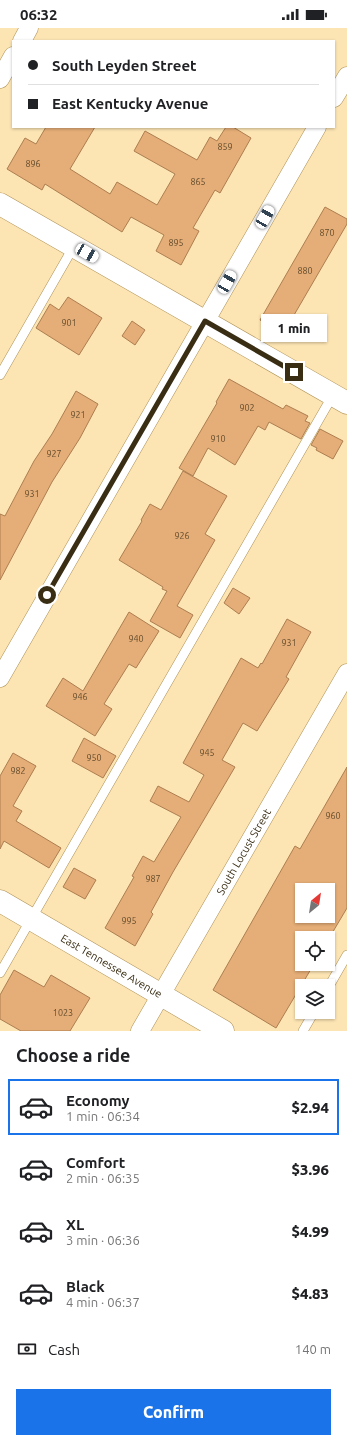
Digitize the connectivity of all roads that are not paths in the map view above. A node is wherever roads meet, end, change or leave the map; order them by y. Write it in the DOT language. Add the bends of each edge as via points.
graph roads {
  1 [pos="29,28"];
  2 [pos="23,40"];
  3 [pos="12,58"];
  4 [pos="347,76"];
  5 [pos="0,79"];
  6 [pos="335,96"];
  7 [pos="316,128"];
  8 [pos="0,204"];
  9 [pos="74,246"];
  10 [pos="205,321"];
  11 [pos="0,375"];
  12 [pos="340,399"];
  13 [pos="347,673"];
  14 [pos="0,678"];
  15 [pos="0,901"];
  16 [pos="31,918"];
  17 [pos="347,955"];
  18 [pos="0,973"];
  19 [pos="333,979"];
  20 [pos="161,994"];
  21 [pos="310,1019"];
  22 [pos="140,1031"];
  23 [pos="224,1031"];
  24 [pos="303,1031"];
  1 -- 2 [label="street"];
  3 -- 5 [label="street"];
  4 -- 6 [label="street"];
  7 -- 10 [label="street"];
  8 -- 9 [label="street"];
  9 -- 10 [label="street"];
  9 -- 11 [label="lane"];
  10 -- 12 [label="street"];
  10 -- 14 [label="street"];
  12 -- 16 [label="lane"];
  13 -- 20 [label="street, South Locust Street"];
  15 -- 16 [label="street, East Tennessee Avenue"];
  16 -- 18 [label="lane"];
  16 -- 20 [label="street, East Tennessee Avenue"];
  17 -- 19 [label="lane"];
  20 -- 22 [label="street, South Locust Street"];
  20 -- 23 [label="street, East Tennessee Avenue"];
  21 -- 24 [label="lane"];
}
